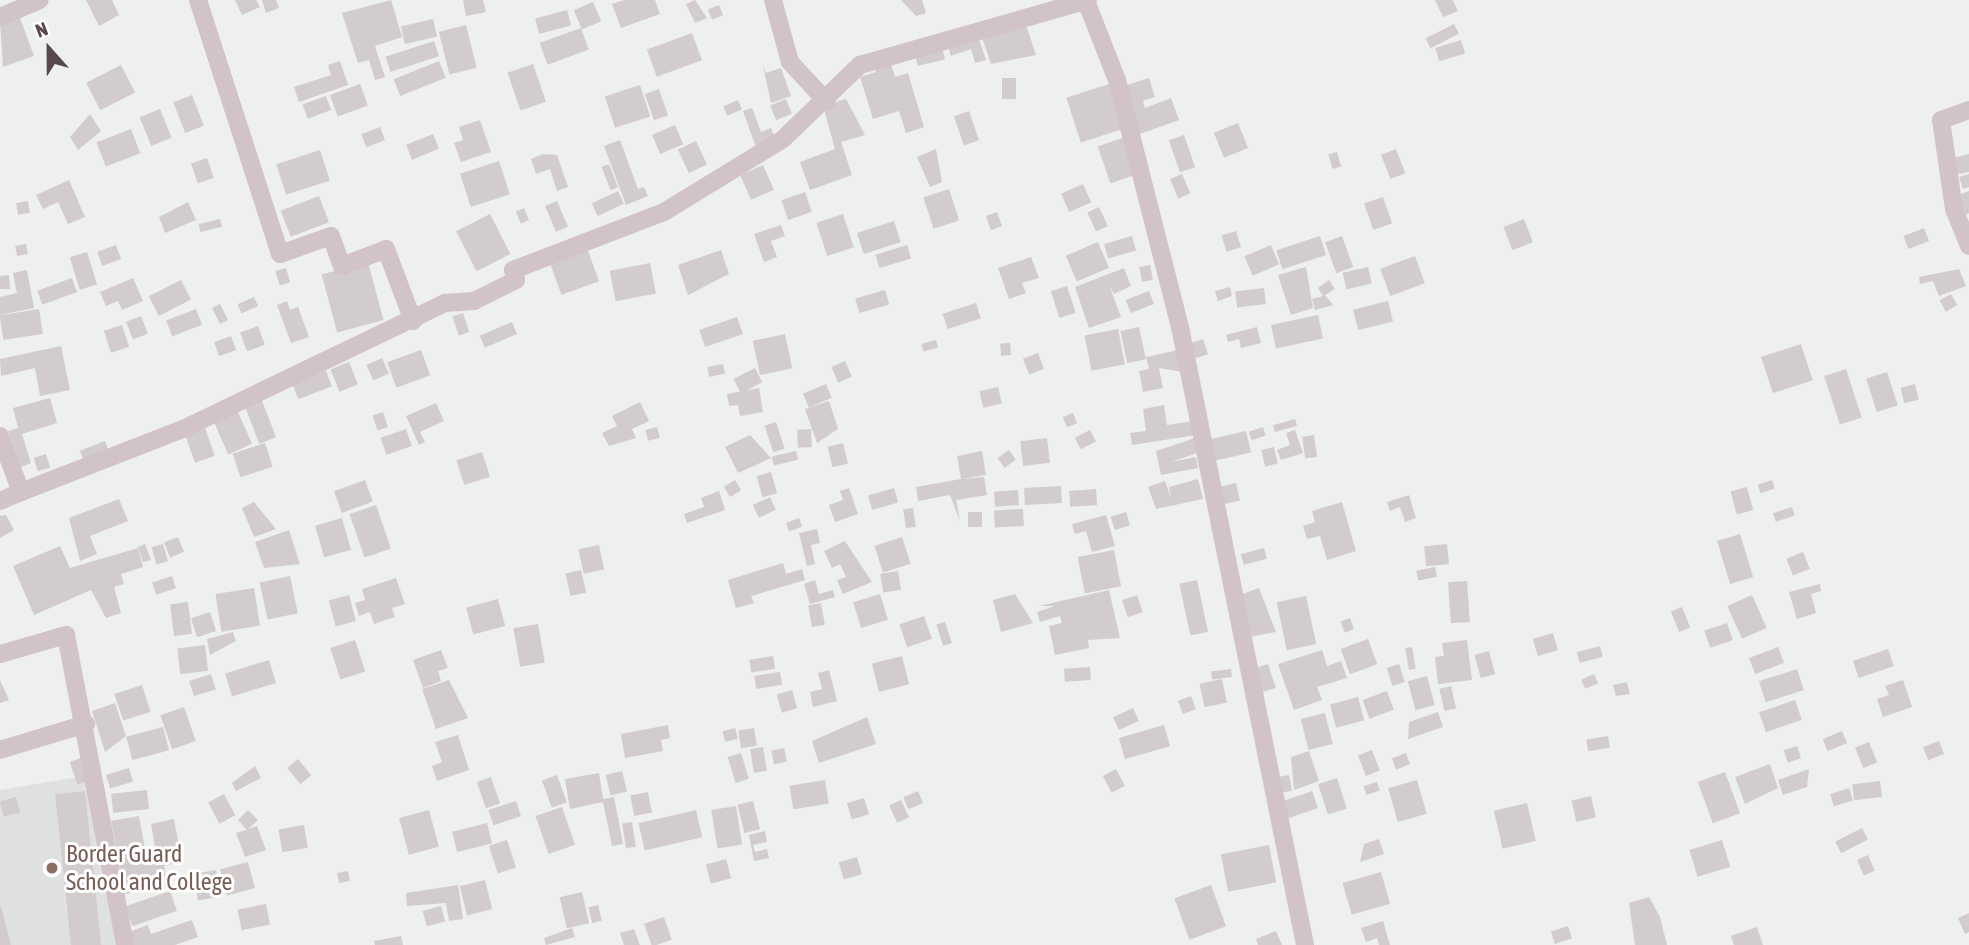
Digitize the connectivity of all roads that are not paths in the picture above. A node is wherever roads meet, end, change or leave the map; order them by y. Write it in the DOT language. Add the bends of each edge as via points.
graph roads {
  1 [pos="40,0"];
  2 [pos="198,0"];
  3 [pos="773,0"];
  4 [pos="1087,0"];
  5 [pos="0,16"];
  6 [pos="827,102"];
  7 [pos="1969,110"];
  8 [pos="1969,246"];
  9 [pos="413,321"];
  10 [pos="0,436"];
  11 [pos="21,492"];
  12 [pos="0,501"];
  13 [pos="0,654"];
  14 [pos="86,724"];
  15 [pos="0,750"];
  16 [pos="125,945"];
  17 [pos="1306,945"];
  1 -- 5 [label="street"];
  2 -- 9 [label="street" via="280,254 331,236 342,265 386,249"];
  3 -- 6 [label="street" via="790,62"];
  4 -- 6 [label="street" via="860,65"];
  4 -- 17 [label="street" via="1117,80 1181,331"];
  6 -- 9 [label="street" via="731,177 664,212 513,270 516,280 474,301 445,303"];
  7 -- 8 [label="street" via="1941,120 1954,209"];
  9 -- 11 [label="street" via="183,429"];
  10 -- 11 [label="street"];
  11 -- 12 [label="street"];
  13 -- 14 [label="street" via="66,635"];
  14 -- 15 [label="street"];
  14 -- 16 [label="street"];
}
